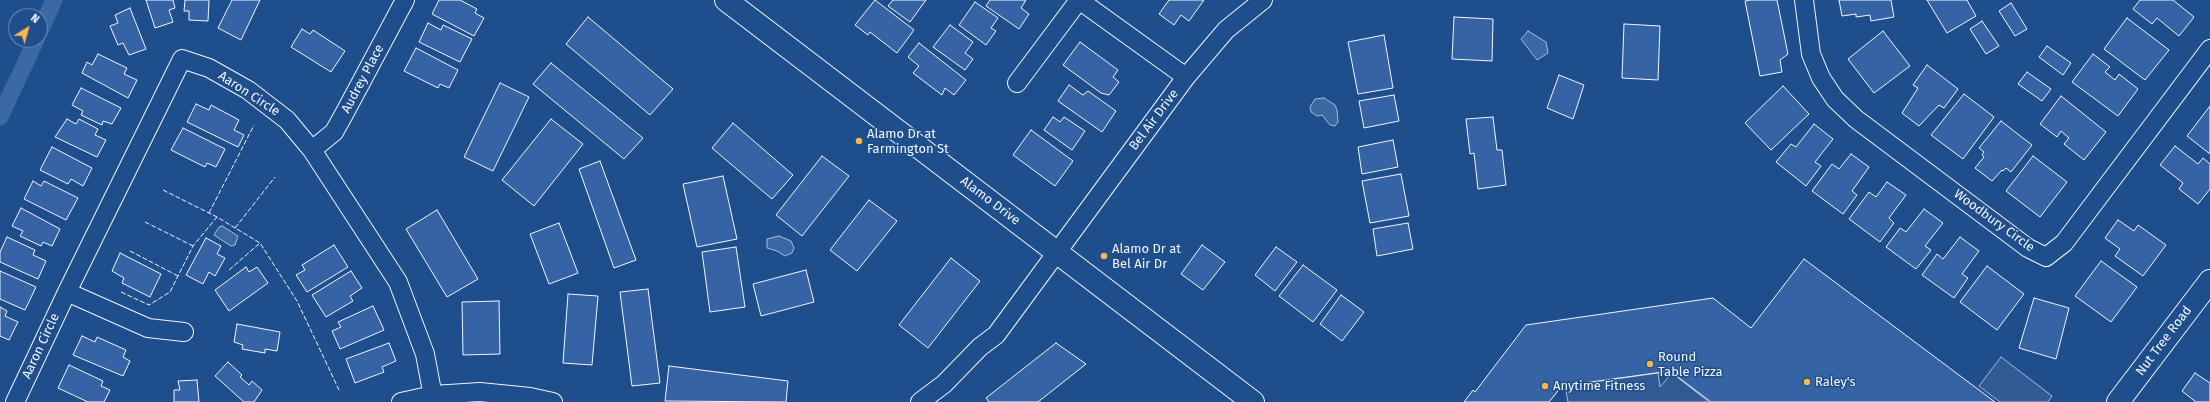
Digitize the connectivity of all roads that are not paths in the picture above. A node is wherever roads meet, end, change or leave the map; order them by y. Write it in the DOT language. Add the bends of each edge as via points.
graph roads {
  1 [pos="405,0"];
  2 [pos="726,0"];
  3 [pos="1079,0"];
  4 [pos="1263,0"];
  5 [pos="1804,0"];
  6 [pos="2210,49"];
  7 [pos="1186,77"];
  8 [pos="1017,83"];
  9 [pos="312,150"];
  10 [pos="1058,252"];
  11 [pos="2210,281"];
  12 [pos="67,292"];
  13 [pos="184,332"];
  14 [pos="434,398"];
  15 [pos="15,402"];
  16 [pos="401,402"];
  17 [pos="553,402"];
  18 [pos="920,402"];
  19 [pos="1253,402"];
  20 [pos="2118,402"];
  1 -- 9 [label="street, Audrey Place" via="334,132"];
  2 -- 10 [label="main road, Alamo Drive"];
  3 -- 7 [label="street"];
  3 -- 8 [label="street"];
  4 -- 7 [label="street, Bel Air Drive" via="1226,30"];
  5 -- 6 [label="street, Woodbury Circle" via="1811,54 1821,78 1835,100 2028,248 2046,258 2064,243"];
  7 -- 10 [label="street, Bel Air Drive"];
  9 -- 12 [label="street, Aaron Circle" via="287,120 248,90 208,68 182,59"];
  9 -- 14 [label="street, Aaron Circle" via="398,282 425,354"];
  10 -- 18 [label="street, Bel Air Drive" via="996,335 980,347 944,384"];
  10 -- 19 [label="main road, Alamo Drive"];
  11 -- 20 [label="main road, Nut Tree Road"];
  12 -- 13 [label="street" via="148,328"];
  12 -- 15 [label="street, Aaron Circle"];
  14 -- 16 [label="street"];
  14 -- 17 [label="street" via="480,392"];
}
